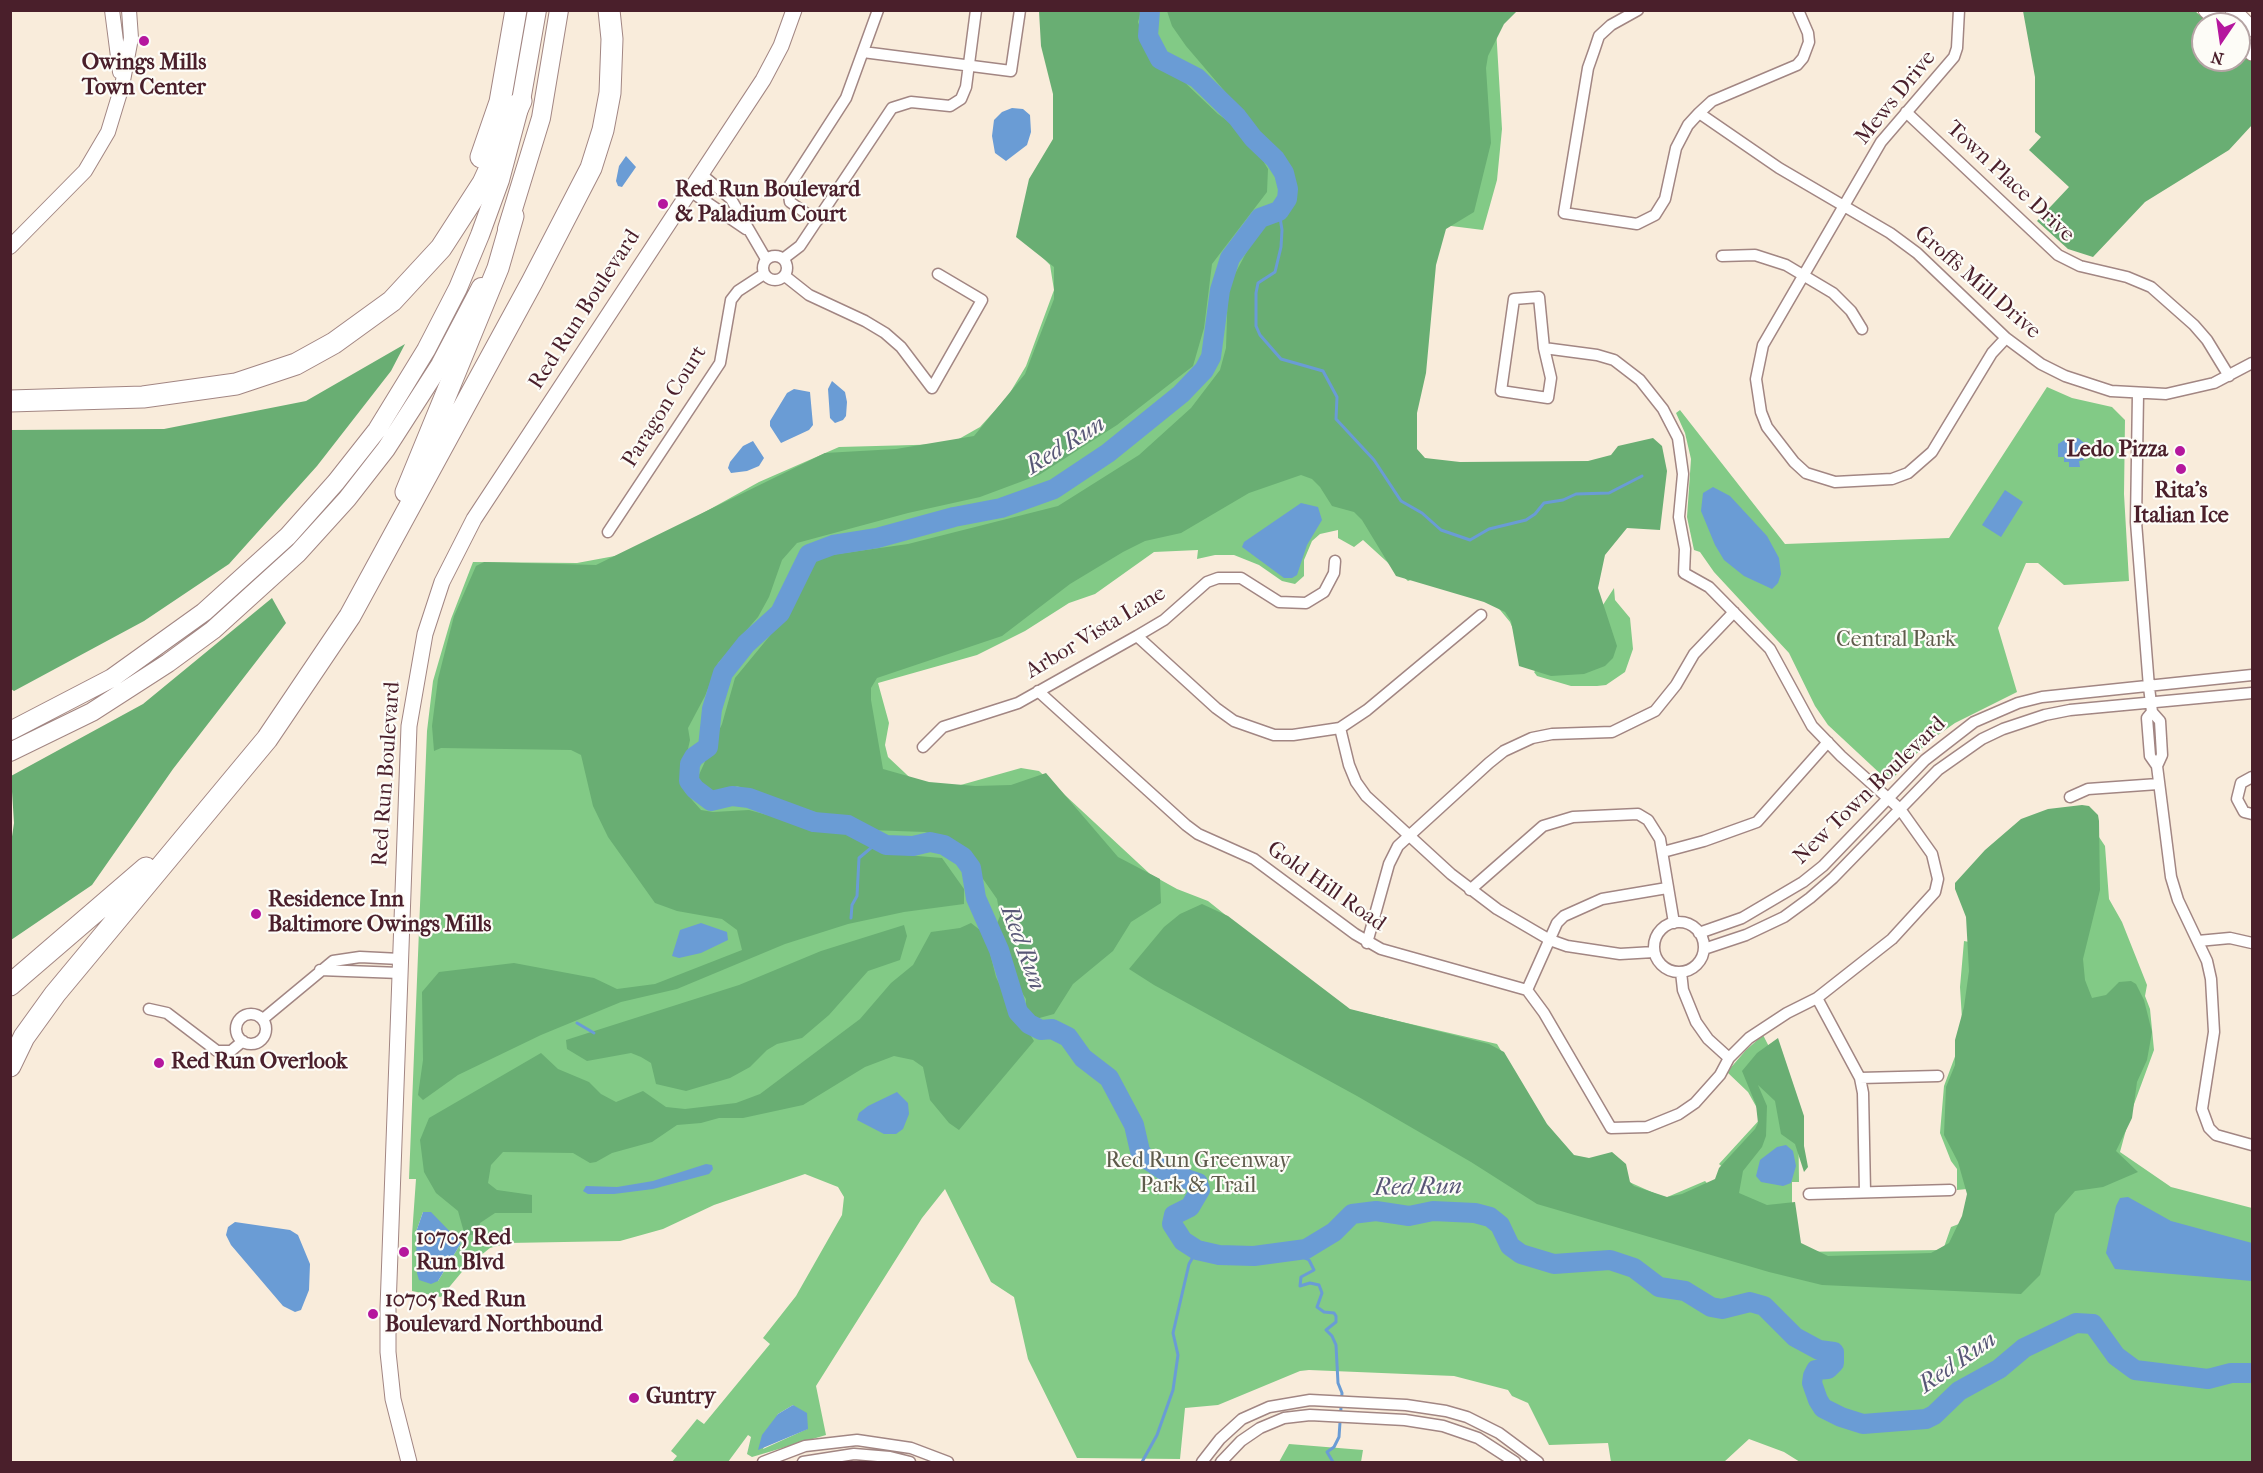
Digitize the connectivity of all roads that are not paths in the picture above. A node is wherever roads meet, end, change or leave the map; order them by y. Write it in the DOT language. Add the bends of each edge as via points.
graph roads {
  1 [pos="112,10"];
  2 [pos="129,10"];
  3 [pos="516,10"];
  4 [pos="537,10"];
  5 [pos="559,10"];
  6 [pos="609,10"];
  7 [pos="794,10"];
  8 [pos="878,10"];
  9 [pos="976,10"];
  10 [pos="1020,10"];
  11 [pos="1638,10"];
  12 [pos="1798,10"];
  13 [pos="1959,10"];
  14 [pos="2233,10"];
  15 [pos="2253,29"];
  16 [pos="863,52"];
  17 [pos="969,66"];
  18 [pos="122,86"];
  19 [pos="521,101"];
  20 [pos="1906,112"];
  21 [pos="1699,113"];
  22 [pos="701,174"];
  23 [pos="690,192"];
  24 [pos="1843,205"];
  25 [pos="513,216"];
  26 [pos="817,221"];
  27 [pos="747,229"];
  28 [pos="10,247"];
  29 [pos="1722,255"];
  30 [pos="766,259"];
  31 [pos="783,260"];
  32 [pos="764,274"];
  33 [pos="938,274"];
  34 [pos="1802,275"];
  35 [pos="785,276"];
  36 [pos="1862,329"];
  37 [pos="2006,338"];
  38 [pos="1544,348"];
  39 [pos="2253,363"];
  40 [pos="2229,376"];
  41 [pos="206,389"];
  42 [pos="2138,394"];
  43 [pos="10,401"];
  44 [pos="608,532"];
  45 [pos="1335,561"];
  46 [pos="1734,612"];
  47 [pos="1480,615"];
  48 [pos="1137,636"];
  49 [pos="2253,675"];
  50 [pos="309,679"];
  51 [pos="2149,687"];
  52 [pos="1038,692"];
  53 [pos="2253,693"];
  54 [pos="2152,708"];
  55 [pos="1340,728"];
  56 [pos="10,731"];
  57 [pos="1827,742"];
  58 [pos="923,747"];
  59 [pos="10,752"];
  60 [pos="2253,777"];
  61 [pos="2158,784"];
  62 [pos="225,789"];
  63 [pos="1888,797"];
  64 [pos="2070,797"];
  65 [pos="1900,809"];
  66 [pos="2253,814"];
  67 [pos="1409,834"];
  68 [pos="1663,852"];
  69 [pos="1667,888"];
  70 [pos="1470,890"];
  71 [pos="1674,923"];
  72 [pos="1699,933"];
  73 [pos="1550,940"];
  74 [pos="2199,941"];
  75 [pos="1367,943"];
  76 [pos="2253,943"];
  77 [pos="1704,949"];
  78 [pos="1654,951"];
  79 [pos="400,966"];
  80 [pos="1681,972"];
  81 [pos="10,985"];
  82 [pos="1527,990"];
  83 [pos="1817,998"];
  84 [pos="149,1009"];
  85 [pos="263,1019"];
  86 [pos="243,1041"];
  87 [pos="1729,1058"];
  88 [pos="10,1066"];
  89 [pos="1938,1076"];
  90 [pos="1860,1078"];
  91 [pos="2253,1145"];
  92 [pos="1950,1190"];
  93 [pos="1865,1192"];
  94 [pos="1809,1194"];
  95 [pos="409,1462"];
  96 [pos="763,1462"];
  97 [pos="803,1462"];
  98 [pos="910,1462"];
  99 [pos="948,1462"];
  100 [pos="1202,1462"];
  101 [pos="1221,1462"];
  102 [pos="1515,1462"];
  103 [pos="1538,1462"];
  1 -- 18 [label="street"];
  2 -- 18 [label="street" via="131,38"];
  3 -- 41 [label="highway" via="504,84 489,138 464,192 428,247 396,283 341,329 278,363"];
  4 -- 19 [label="main road"];
  5 -- 25 [label="main road" via="541,118"];
  6 -- 50 [label="highway" via="610,93 603,130 587,176 411,508"];
  7 -- 22 [label="main road, Red Run Boulevard" via="770,68"];
  8 -- 16 [label="street"];
  9 -- 17 [label="street"];
  10 -- 17 [label="street" via="1011,71"];
  11 -- 21 [label="street" via="1599,36 1588,68 1564,213 1637,224 1655,215 1665,199 1676,148"];
  12 -- 21 [label="street" via="1809,42 1797,65 1726,94"];
  13 -- 20 [label="street, Mews Drive" via="1958,48 1954,57"];
  14 -- 15 [label="main road"];
  16 -- 17 [label="street"];
  16 -- 26 [label="street" via="846,98 788,188 790,202"];
  17 -- 26 [label="street" via="964,93 956,103 905,103 891,108"];
  18 -- 28 [label="street" via="108,132 85,171"];
  19 -- 41 [label="highway" via="465,214 424,268 392,301 357,328 296,364 259,378"];
  19 -- 56 [label="main road" via="491,207 447,312 401,393 336,482 288,536 204,612 112,678"];
  20 -- 24 [label="street, Mews Drive" via="1881,142"];
  20 -- 40 [label="street, Town Place Drive" via="2058,255 2080,266 2151,287 2194,325"];
  21 -- 24 [label="street, Groffs Mill Drive" via="1779,168"];
  22 -- 23 [label="main road, Red Run Boulevard"];
  22 -- 27 [label="street" via="731,199"];
  23 -- 27 [label="street"];
  23 -- 79 [label="main road, Red Run Boulevard" via="474,519 436,596 411,704"];
  24 -- 34 [label="street, Mews Drive"];
  24 -- 37 [label="street, Groffs Mill Drive" via="1917,253"];
  25 -- 50 [label="highway" via="498,268 390,528"];
  25 -- 59 [label="main road" via="490,270 416,406 347,499 298,553 213,630 168,663 92,712"];
  26 -- 31 [label="street" via="796,250"];
  27 -- 30 [label="street"];
  29 -- 34 [label="street" via="1771,258"];
  30 -- 31 [label="street" via="775,256"];
  30 -- 32 [label="street" via="762,266"];
  31 -- 35 [label="street" via="787,267"];
  32 -- 35 [label="street" via="774,281"];
  32 -- 44 [label="street, Paragon Court" via="731,300 720,363"];
  33 -- 35 [label="street" via="982,300 932,388 901,347 885,333 809,296"];
  34 -- 36 [label="street" via="1843,302"];
  34 -- 37 [label="street, Mews Drive" via="1763,345 1757,396 1774,436 1794,462 1821,479 1882,480 1908,472 1921,463 1932,452 1992,353"];
  37 -- 42 [label="street, Groffs Mill Drive" via="2065,376 2111,391"];
  38 -- 38 [label="street" via="1551,378 1548,398 1501,391 1514,298 1539,297"];
  38 -- 46 [label="street" via="1614,360 1640,380 1671,422 1681,455 1679,517 1685,549 1684,573 1709,587"];
  39 -- 40 [label="street, Groffs Mill Drive"];
  40 -- 42 [label="street, Groffs Mill Drive" via="2166,394"];
  41 -- 43 [label="highway" via="143,397"];
  42 -- 51 [label="street" via="2136,522"];
  45 -- 48 [label="street, Arbor Vista Lane" via="1334,573 1324,592 1306,603 1279,602 1241,578 1218,578 1201,586 1164,620"];
  46 -- 57 [label="street" via="1770,649 1808,719"];
  46 -- 67 [label="street" via="1694,654 1655,711 1612,732 1552,734 1516,744 1489,762"];
  47 -- 55 [label="street"];
  48 -- 52 [label="street, Arbor Vista Lane"];
  48 -- 55 [label="street" via="1234,721 1274,735"];
  49 -- 51 [label="street, New Town Boulevard"];
  50 -- 62 [label="highway" via="267,739"];
  51 -- 54 [label="street"];
  51 -- 63 [label="street, New Town Boulevard" via="2042,697 1996,712 1952,737"];
  52 -- 58 [label="street, Arbor Vista Lane" via="1006,708 943,727"];
  52 -- 75 [label="street, Gold Hill Road" via="1186,825 1254,859"];
  53 -- 54 [label="street, New Town Boulevard"];
  54 -- 61 [label="street" via="2160,721 2162,755 2157,766"];
  54 -- 65 [label="street, New Town Boulevard" via="2070,710 2003,729 1938,770"];
  55 -- 67 [label="street" via="1356,782"];
  57 -- 63 [label="street"];
  57 -- 68 [label="street" via="1757,822"];
  60 -- 66 [label="street" via="2241,783 2237,799 2244,812"];
  61 -- 64 [label="street" via="2088,789"];
  61 -- 74 [label="street" via="2170,877"];
  62 -- 81 [label="highway" via="128,886"];
  62 -- 88 [label="highway" via="55,994 24,1037"];
  63 -- 65 [label="street"];
  63 -- 72 [label="street, New Town Boulevard" via="1824,866 1803,882 1742,918"];
  65 -- 77 [label="street, New Town Boulevard" via="1833,878 1792,910 1746,935"];
  65 -- 83 [label="street" via="1932,854 1938,879 1935,892 1892,939"];
  67 -- 70 [label="street"];
  67 -- 75 [label="street" via="1392,854"];
  68 -- 69 [label="street"];
  68 -- 70 [label="street" via="1655,828 1638,814 1557,820 1526,839"];
  69 -- 71 [label="street"];
  69 -- 73 [label="street" via="1588,903 1564,916"];
  70 -- 73 [label="street"];
  71 -- 72 [label="street" via="1688,924"];
  71 -- 78 [label="street" via="1659,932"];
  72 -- 77 [label="street"];
  73 -- 78 [label="street" via="1602,953"];
  73 -- 82 [label="street"];
  74 -- 76 [label="street" via="2230,938"];
  74 -- 91 [label="street" via="2214,1001 2204,1119 2216,1135"];
  75 -- 82 [label="street, Gold Hill Road"];
  77 -- 80 [label="street" via="1698,964"];
  78 -- 80 [label="street" via="1662,966"];
  79 -- 85 [label="street" via="320,970"];
  79 -- 95 [label="main road, Red Run Boulevard" via="387,1331 393,1399"];
  80 -- 87 [label="street" via="1683,990 1696,1022 1708,1040"];
  82 -- 87 [label="street" via="1611,1128 1647,1127 1679,1114 1709,1089"];
  83 -- 87 [label="street" via="1767,1025"];
  83 -- 90 [label="street"];
  84 -- 86 [label="street" via="167,1013 217,1051 231,1051"];
  85 -- 86 [label="street" via="264,1036 257,1042"];
  85 -- 86 [label="street" via="254,1014 240,1018 236,1030"];
  89 -- 90 [label="street"];
  90 -- 93 [label="street"];
  92 -- 93 [label="street"];
  93 -- 94 [label="street"];
  96 -- 99 [label="street" via="806,1446 857,1440 910,1448"];
  97 -- 98 [label="street" via="854,1454"];
  100 -- 103 [label="street" via="1242,1419 1269,1407 1310,1400 1428,1408 1467,1417 1499,1433"];
  101 -- 102 [label="street" via="1260,1428 1284,1418 1310,1415 1443,1426 1478,1438"];
}
